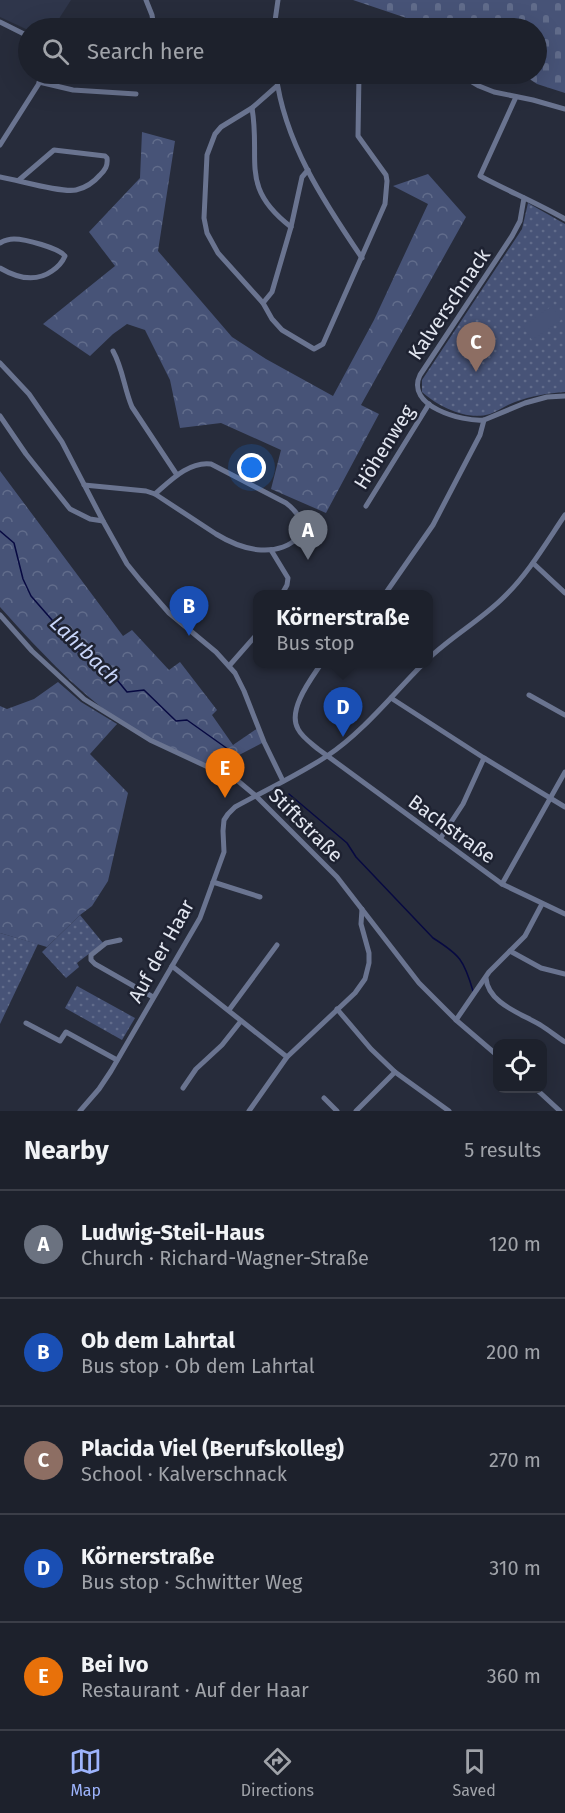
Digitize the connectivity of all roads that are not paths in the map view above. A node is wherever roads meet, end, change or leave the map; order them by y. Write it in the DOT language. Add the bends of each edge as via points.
graph roads {
  1 [pos="146,0"];
  2 [pos="278,0"];
  3 [pos="152,18"];
  4 [pos="275,18"];
  5 [pos="0,22"];
  6 [pos="18,31"];
  7 [pos="38,84"];
  8 [pos="48,84"];
  9 [pos="359,84"];
  10 [pos="476,84"];
  11 [pos="277,86"];
  12 [pos="136,94"];
  13 [pos="516,97"];
  14 [pos="252,108"];
  15 [pos="565,109"];
  16 [pos="0,145"];
  17 [pos="308,170"];
  18 [pos="0,177"];
  19 [pos="19,180"];
  20 [pos="524,198"];
  21 [pos="565,219"];
  22 [pos="291,227"];
  23 [pos="0,243"];
  24 [pos="362,258"];
  25 [pos="0,268"];
  26 [pos="263,303"];
  27 [pos="113,351"];
  28 [pos="0,363"];
  29 [pos="565,396"];
  30 [pos="429,404"];
  31 [pos="0,416"];
  32 [pos="484,420"];
  33 [pos="177,475"];
  34 [pos="84,485"];
  35 [pos="155,494"];
  36 [pos="366,506"];
  37 [pos="565,515"];
  38 [pos="103,521"];
  39 [pos="272,549"];
  40 [pos="532,563"];
  41 [pos="284,590"];
  42 [pos="388,590"];
  43 [pos="565,593"];
  44 [pos="0,615"];
  45 [pos="253,639"];
  46 [pos="433,656"];
  47 [pos="229,666"];
  48 [pos="318,668"];
  49 [pos="418,668"];
  50 [pos="529,695"];
  51 [pos="391,698"];
  52 [pos="565,716"];
  53 [pos="328,755"];
  54 [pos="484,758"];
  55 [pos="565,772"];
  56 [pos="283,781"];
  57 [pos="256,796"];
  58 [pos="550,799"];
  59 [pos="565,807"];
  60 [pos="440,839"];
  61 [pos="213,882"];
  62 [pos="502,884"];
  63 [pos="260,897"];
  64 [pos="542,904"];
  65 [pos="362,909"];
  66 [pos="565,914"];
  67 [pos="120,940"];
  68 [pos="277,945"];
  69 [pos="510,951"];
  70 [pos="172,966"];
  71 [pos="565,974"];
  72 [pos="486,978"];
  73 [pos="153,997"];
  74 [pos="337,1009"];
  75 [pos="229,1010"];
  76 [pos="456,1020"];
  77 [pos="241,1021"];
  78 [pos="26,1023"];
  79 [pos="565,1042"];
  80 [pos="493,1052"];
  81 [pos="287,1057"];
  82 [pos="117,1060"];
  83 [pos="395,1072"];
  84 [pos="183,1088"];
  85 [pos="540,1093"];
  86 [pos="324,1098"];
  87 [pos="251,1110"];
  88 [pos="80,1111"];
  89 [pos="338,1111"];
  90 [pos="356,1111"];
  91 [pos="449,1111"];
  92 [pos="560,1111"];
  1 -- 3 [label="street"];
  2 -- 4 [label="street"];
  5 -- 6 [label="street"];
  7 -- 16 [label="street"];
  8 -- 12 [label="street" via="73,90"];
  9 -- 24 [label="street" via="358,136 387,181 385,204"];
  10 -- 13 [label="street"];
  11 -- 14 [label="street"];
  11 -- 17 [label="street" via="290,130"];
  13 -- 15 [label="street"];
  13 -- 20 [label="street" via="480,176"];
  14 -- 22 [label="street" via="258,186 268,206"];
  14 -- 26 [label="street" via="215,134 207,155 204,218 218,253"];
  17 -- 22 [label="street" via="302,177"];
  17 -- 24 [label="street"];
  18 -- 19 [label="street"];
  19 -- 19 [label="street" via="79,190 107,167 107,158 54,150"];
  20 -- 21 [label="street"];
  20 -- 30 [label="street, Kalverschnack" via="522,215 512,236 418,379 421,397"];
  22 -- 26 [label="street" via="272,292"];
  23 -- 25 [label="street" via="18,239 60,251 65,256 57,267 39,278 18,276"];
  24 -- 26 [label="street" via="323,344 315,350 282,330"];
  27 -- 33 [label="street" via="132,406"];
  28 -- 34 [label="street" via="46,418"];
  29 -- 32 [label="street" via="525,403"];
  30 -- 32 [label="street" via="456,417"];
  30 -- 36 [label="street, Höhenweg"];
  31 -- 38 [label="street" via="69,509"];
  32 -- 42 [label="street" via="433,525"];
  33 -- 35 [label="street"];
  33 -- 39 [label="street" via="199,464 211,464 286,503 302,522 301,532 294,541"];
  34 -- 35 [label="street"];
  34 -- 38 [label="street"];
  35 -- 39 [label="street" via="224,539 249,548"];
  37 -- 40 [label="street"];
  38 -- 47 [label="street" via="152,596"];
  39 -- 41 [label="street" via="288,578"];
  40 -- 43 [label="street"];
  40 -- 46 [label="street" via="507,595"];
  44 -- 57 [label="street, Stiftstraße" via="84,699 150,740 238,781"];
  45 -- 47 [label="street"];
  47 -- 56 [label="street"];
  48 -- 53 [label="street, Bachstraße" via="299,700 295,716 298,731"];
  49 -- 51 [label="street"];
  50 -- 52 [label="street"];
  51 -- 53 [label="street"];
  51 -- 54 [label="street"];
  53 -- 56 [label="street"];
  53 -- 60 [label="street, Bachstraße"];
  54 -- 58 [label="street"];
  54 -- 60 [label="street" via="463,804"];
  55 -- 58 [label="street"];
  56 -- 57 [label="street"];
  57 -- 61 [label="street, Auf der Haar" via="226,817 224,852"];
  57 -- 65 [label="street, Stiftstraße" via="329,868"];
  58 -- 59 [label="street"];
  58 -- 62 [label="street"];
  60 -- 62 [label="street, Bachstraße"];
  61 -- 63 [label="street"];
  61 -- 70 [label="street, Auf der Haar" via="200,918"];
  62 -- 64 [label="street, Bachstraße"];
  64 -- 66 [label="street, Bachstraße"];
  64 -- 69 [label="street" via="525,936"];
  65 -- 74 [label="street" via="368,972 362,985"];
  65 -- 76 [label="street, Stiftstraße" via="419,983"];
  67 -- 73 [label="street" via="106,942 91,955 91,960"];
  68 -- 75 [label="street"];
  69 -- 71 [label="street" via="541,968"];
  69 -- 72 [label="street"];
  70 -- 73 [label="street, Auf der Haar"];
  70 -- 75 [label="street"];
  72 -- 76 [label="street"];
  72 -- 79 [label="street" via="498,1000"];
  73 -- 82 [label="street, Auf der Haar"];
  74 -- 81 [label="street"];
  74 -- 83 [label="street"];
  75 -- 77 [label="street"];
  76 -- 80 [label="street, Stiftstraße"];
  77 -- 81 [label="street"];
  77 -- 84 [label="street"];
  78 -- 82 [label="street" via="60,1041 66,1032"];
  81 -- 87 [label="street"];
  82 -- 88 [label="street, Auf der Haar"];
  83 -- 90 [label="street"];
  83 -- 91 [label="street"];
  85 -- 92 [label="street"];
  86 -- 89 [label="street"];
}
